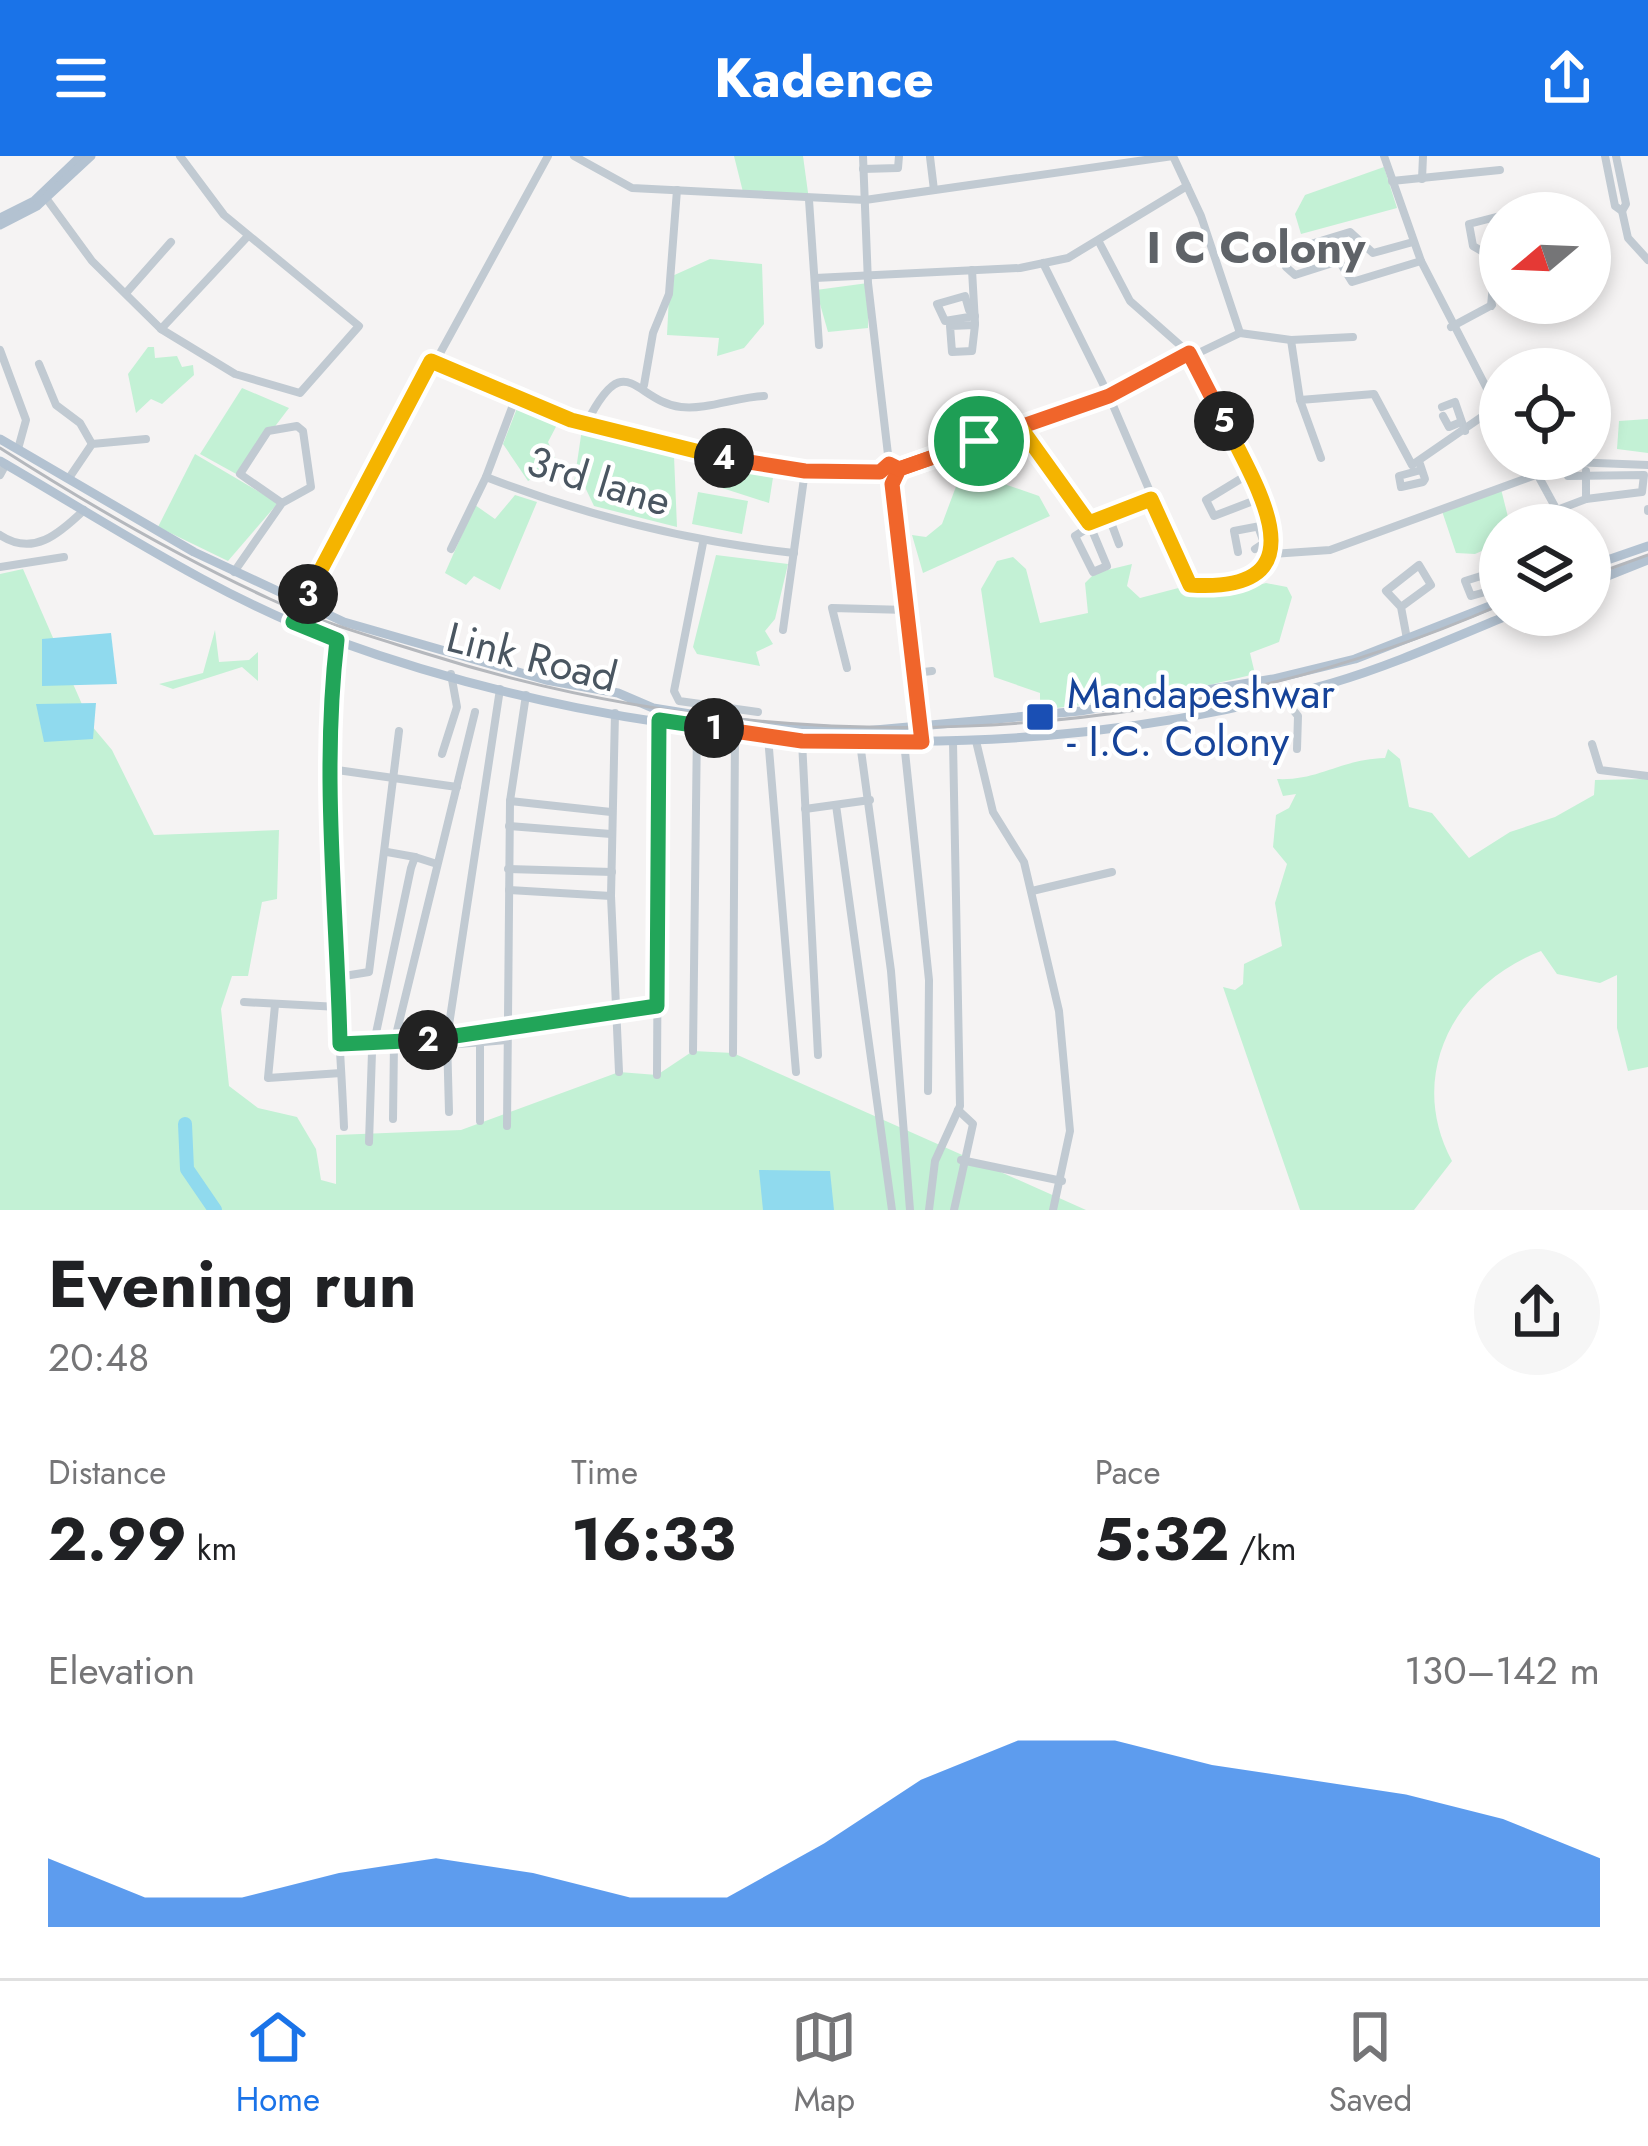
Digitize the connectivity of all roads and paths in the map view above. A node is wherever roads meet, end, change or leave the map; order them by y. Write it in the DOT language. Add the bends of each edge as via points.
graph roads {
  1 [pos="81,156"];
  2 [pos="92,156"];
  3 [pos="180,156"];
  4 [pos="548,156"];
  5 [pos="574,156"];
  6 [pos="863,156"];
  7 [pos="899,156"];
  8 [pos="1173,156"];
  9 [pos="1384,156"];
  10 [pos="1423,156"];
  11 [pos="1605,156"];
  12 [pos="1616,156"];
  13 [pos="930,157"];
  14 [pos="1128,160"];
  15 [pos="69,165"];
  16 [pos="863,169"];
  17 [pos="1499,170"];
  18 [pos="1422,179"];
  19 [pos="1392,181"];
  20 [pos="1186,186"];
  21 [pos="677,190"];
  22 [pos="934,190"];
  23 [pos="46,198"];
  24 [pos="809,200"];
  25 [pos="865,200"];
  26 [pos="1622,211"];
  27 [pos="1479,221"];
  28 [pos="0,222"];
  29 [pos="248,236"];
  30 [pos="171,242"];
  31 [pos="1099,242"];
  32 [pos="1413,242"];
  33 [pos="1397,247"];
  34 [pos="1479,250"];
  35 [pos="1648,260"];
  36 [pos="1421,261"];
  37 [pos="1043,263"];
  38 [pos="1403,268"];
  39 [pos="972,270"];
  40 [pos="867,274"];
  41 [pos="815,278"];
  42 [pos="126,293"];
  43 [pos="1479,312"];
  44 [pos="973,319"];
  45 [pos="1451,327"];
  46 [pos="161,329"];
  47 [pos="1240,333"];
  48 [pos="1353,338"];
  49 [pos="1291,340"];
  50 [pos="819,345"];
  51 [pos="0,350"];
  52 [pos="1189,353"];
  53 [pos="431,361"];
  54 [pos="39,364"];
  55 [pos="1479,377"];
  56 [pos="644,385"];
  57 [pos="764,396"];
  58 [pos="1109,396"];
  59 [pos="516,397"];
  60 [pos="1300,400"];
  61 [pos="1479,419"];
  62 [pos="586,424"];
  63 [pos="1463,426"];
  64 [pos="1020,427"];
  65 [pos="0,439"];
  66 [pos="146,439"];
  67 [pos="92,444"];
  68 [pos="18,449"];
  69 [pos="1321,458"];
  70 [pos="1611,463"];
  71 [pos="889,464"];
  72 [pos="1648,465"];
  73 [pos="2,466"];
  74 [pos="899,469"];
  75 [pos="805,471"];
  76 [pos="880,472"];
  77 [pos="1252,472"];
  78 [pos="1611,473"];
  79 [pos="486,477"];
  80 [pos="69,478"];
  81 [pos="1522,480"];
  82 [pos="1586,480"];
  83 [pos="892,484"];
  84 [pos="1261,498"];
  85 [pos="1151,499"];
  86 [pos="1586,499"];
  87 [pos="282,502"];
  88 [pos="1573,504"];
  89 [pos="84,510"];
  90 [pos="1110,521"];
  91 [pos="1090,524"];
  92 [pos="1271,524"];
  93 [pos="1259,529"];
  94 [pos="0,535"];
  95 [pos="704,543"];
  96 [pos="1119,544"];
  97 [pos="1648,546"];
  98 [pos="451,549"];
  99 [pos="1255,549"];
  100 [pos="1238,552"];
  101 [pos="794,553"];
  102 [pos="1272,554"];
  103 [pos="64,557"];
  104 [pos="1611,559"];
  105 [pos="1648,560"];
  106 [pos="0,567"];
  107 [pos="234,572"];
  108 [pos="1611,574"];
  109 [pos="1479,577"];
  110 [pos="1479,594"];
  111 [pos="303,604"];
  112 [pos="1401,607"];
  113 [pos="907,610"];
  114 [pos="1479,611"];
  115 [pos="293,622"];
  116 [pos="1479,628"];
  117 [pos="784,630"];
  118 [pos="337,640"];
  119 [pos="1407,641"];
  120 [pos="847,668"];
  121 [pos="450,673"];
  122 [pos="932,673"];
  123 [pos="915,675"];
  124 [pos="500,687"];
  125 [pos="526,695"];
  126 [pos="1282,696"];
  127 [pos="475,712"];
  128 [pos="615,712"];
  129 [pos="758,712"];
  130 [pos="659,720"];
  131 [pos="921,724"];
  132 [pos="698,726"];
  133 [pos="399,731"];
  134 [pos="735,731"];
  135 [pos="768,736"];
  136 [pos="802,741"];
  137 [pos="976,741"];
  138 [pos="904,742"];
  139 [pos="922,742"];
  140 [pos="953,742"];
  141 [pos="860,743"];
  142 [pos="1592,744"];
  143 [pos="1297,749"];
  144 [pos="442,754"];
  145 [pos="330,769"];
  146 [pos="397,776"];
  147 [pos="1648,776"];
  148 [pos="457,787"];
  149 [pos="870,800"];
  150 [pos="510,801"];
  151 [pos="836,805"];
  152 [pos="806,809"];
  153 [pos="611,812"];
  154 [pos="509,826"];
  155 [pos="611,834"];
  156 [pos="387,852"];
  157 [pos="415,856"];
  158 [pos="437,864"];
  159 [pos="508,868"];
  160 [pos="612,872"];
  161 [pos="1112,872"];
  162 [pos="509,890"];
  163 [pos="1032,891"];
  164 [pos="611,896"];
  165 [pos="338,977"];
  166 [pos="244,1002"];
  167 [pos="275,1005"];
  168 [pos="339,1006"];
  169 [pos="657,1006"];
  170 [pos="615,1011"];
  171 [pos="506,1028"];
  172 [pos="506,1040"];
  173 [pos="374,1042"];
  174 [pos="447,1042"];
  175 [pos="394,1043"];
  176 [pos="340,1044"];
  177 [pos="480,1044"];
  178 [pos="692,1051"];
  179 [pos="733,1053"];
  180 [pos="818,1055"];
  181 [pos="619,1072"];
  182 [pos="796,1072"];
  183 [pos="341,1073"];
  184 [pos="657,1075"];
  185 [pos="928,1091"];
  186 [pos="958,1110"];
  187 [pos="449,1112"];
  188 [pos="393,1119"];
  189 [pos="479,1121"];
  190 [pos="507,1126"];
  191 [pos="344,1127"];
  192 [pos="369,1142"];
  193 [pos="961,1160"];
  194 [pos="1062,1181"];
  195 [pos="892,1210"];
  196 [pos="910,1210"];
  197 [pos="929,1210"];
  198 [pos="954,1210"];
  199 [pos="1053,1210"];
  1 -- 15 [label="main road"];
  2 -- 15 [label="main road"];
  3 -- 29 [label="street"];
  4 -- 53 [label="street"];
  5 -- 21 [label="street" via="632,188"];
  6 -- 16 [label="street"];
  7 -- 16 [label="street" via="898,168"];
  8 -- 14 [label="street"];
  8 -- 20 [label="street"];
  9 -- 19 [label="street"];
  10 -- 18 [label="street"];
  11 -- 26 [label="street"];
  12 -- 26 [label="street"];
  13 -- 22 [label="street"];
  14 -- 22 [label="street"];
  15 -- 23 [label="main road"];
  15 -- 28 [label="main road"];
  16 -- 25 [label="street"];
  17 -- 18 [label="street"];
  18 -- 19 [label="street"];
  19 -- 32 [label="street"];
  20 -- 31 [label="street"];
  20 -- 47 [label="street"];
  21 -- 24 [label="street"];
  21 -- 56 [label="street" via="669,294"];
  22 -- 25 [label="street"];
  23 -- 28 [label="main road"];
  23 -- 42 [label="street"];
  24 -- 25 [label="street"];
  24 -- 41 [label="street"];
  25 -- 40 [label="street"];
  26 -- 35 [label="street" via="1628,238"];
  27 -- 34 [label="street" via="1469,224"];
  29 -- 46 [label="street"];
  29 -- 46 [label="street" via="359,326 307,390 288,392 236,374"];
  30 -- 42 [label="street"];
  31 -- 37 [label="street"];
  31 -- 52 [label="street" via="1130,301"];
  32 -- 33 [label="street"];
  32 -- 36 [label="street"];
  33 -- 38 [label="street"];
  33 -- 38 [label="street" via="1373,253 1350,232 1292,250 1286,268 1295,275 1339,261 1352,282"];
  36 -- 38 [label="street"];
  36 -- 45 [label="street"];
  37 -- 39 [label="street"];
  37 -- 58 [label="street"];
  39 -- 40 [label="street"];
  39 -- 44 [label="street"];
  40 -- 41 [label="street"];
  40 -- 71 [label="street"];
  41 -- 50 [label="street"];
  42 -- 46 [label="street"];
  43 -- 45 [label="street"];
  44 -- 44 [label="street" via="943,320 937,304 965,296"];
  44 -- 44 [label="street" via="972,351 952,352 950,326"];
  45 -- 55 [label="street"];
  47 -- 49 [label="street"];
  47 -- 52 [label="street"];
  48 -- 49 [label="street"];
  49 -- 60 [label="street"];
  51 -- 68 [label="street" via="26,420"];
  52 -- 58 [label="street"];
  52 -- 77 [label="street"];
  53 -- 59 [label="street"];
  53 -- 111 [label="street"];
  54 -- 67 [label="street" via="56,404"];
  56 -- 57 [label="street" via="684,408"];
  56 -- 62 [label="street" via="610,388"];
  58 -- 64 [label="street"];
  58 -- 85 [label="street"];
  59 -- 62 [label="street"];
  59 -- 79 [label="street"];
  60 -- 63 [label="street" via="1374,394 1420,467"];
  60 -- 69 [label="street"];
  61 -- 63 [label="street"];
  62 -- 75 [label="street" via="697,454"];
  63 -- 63 [label="street" via="1464,418 1455,402 1443,411 1449,427"];
  64 -- 74 [label="street"];
  64 -- 91 [label="street"];
  65 -- 68 [label="main road, Link Road"];
  66 -- 67 [label="street"];
  67 -- 80 [label="street"];
  68 -- 80 [label="main road, Link Road"];
  70 -- 72 [label="street"];
  71 -- 74 [label="street"];
  71 -- 76 [label="street"];
  73 -- 89 [label="main road, Link Road"];
  74 -- 83 [label="street"];
  75 -- 76 [label="street"];
  75 -- 101 [label="street"];
  76 -- 83 [label="street"];
  77 -- 84 [label="street"];
  77 -- 84 [label="street" via="1206,500 1214,516"];
  78 -- 86 [label="street" via="1642,472 1644,490"];
  79 -- 95 [label="street, 3rd lane"];
  79 -- 98 [label="street, 3rd lane"];
  80 -- 107 [label="main road, Link Road"];
  81 -- 102 [label="street" via="1330,550"];
  82 -- 86 [label="street"];
  83 -- 113 [label="street"];
  84 -- 92 [label="street"];
  85 -- 90 [label="street"];
  85 -- 102 [label="street" via="1190,585 1254,575"];
  86 -- 88 [label="street"];
  87 -- 87 [label="street" via="311,487 297,426 268,431 240,474"];
  87 -- 107 [label="street"];
  89 -- 94 [label="street" via="42,543 14,544"];
  89 -- 115 [label="main road, Link Road"];
  90 -- 91 [label="street"];
  90 -- 96 [label="street"];
  91 -- 91 [label="street" via="1107,566 1095,572 1075,534"];
  92 -- 93 [label="street"];
  92 -- 102 [label="street"];
  93 -- 99 [label="street" via="1264,543"];
  93 -- 100 [label="street" via="1234,531"];
  95 -- 101 [label="street, 3rd lane"];
  95 -- 129 [label="street, 3rd lane" via="674,680 679,701"];
  97 -- 104 [label="main road"];
  101 -- 117 [label="street"];
  103 -- 106 [label="street"];
  105 -- 108 [label="main road"];
  107 -- 111 [label="main road, Link Road"];
  109 -- 110 [label="street" via="1466,581 1471,596"];
  111 -- 115 [label="street"];
  111 -- 131 [label="main road, Link Road" via="652,708 806,729"];
  112 -- 112 [label="street" via="1386,591 1419,565 1431,585"];
  112 -- 119 [label="street"];
  113 -- 120 [label="street" via="832,608"];
  113 -- 123 [label="street"];
  114 -- 119 [label="main road, Link Road"];
  115 -- 118 [label="main road, Link Road"];
  116 -- 126 [label="main road, Link Road"];
  118 -- 121 [label="main road, Link Road"];
  118 -- 145 [label="street"];
  119 -- 131 [label="main road, Link Road" via="1273,679 1080,711"];
  121 -- 124 [label="main road, Link Road"];
  121 -- 144 [label="street" via="457,707"];
  122 -- 123 [label="street"];
  123 -- 131 [label="street"];
  124 -- 125 [label="main road, Link Road"];
  124 -- 174 [label="street"];
  125 -- 128 [label="main road, Link Road"];
  125 -- 150 [label="street"];
  126 -- 137 [label="main road, Link Road"];
  126 -- 143 [label="street" via="1298,716"];
  127 -- 148 [label="street"];
  128 -- 130 [label="main road, Link Road"];
  128 -- 153 [label="street"];
  130 -- 132 [label="main road, Link Road"];
  130 -- 169 [label="street"];
  131 -- 139 [label="street"];
  132 -- 134 [label="main road, Link Road"];
  132 -- 178 [label="street"];
  133 -- 146 [label="street"];
  134 -- 135 [label="main road, Link Road"];
  134 -- 179 [label="street"];
  135 -- 136 [label="main road, Link Road"];
  135 -- 182 [label="street"];
  136 -- 141 [label="main road, Link Road"];
  136 -- 152 [label="street"];
  137 -- 140 [label="main road, Link Road"];
  137 -- 163 [label="street" via="993,812"];
  138 -- 139 [label="main road, Link Road"];
  138 -- 141 [label="main road, Link Road"];
  138 -- 185 [label="street" via="929,980"];
  139 -- 140 [label="main road, Link Road"];
  140 -- 186 [label="street"];
  141 -- 149 [label="street"];
  142 -- 147 [label="street" via="1600,770"];
  145 -- 146 [label="street"];
  145 -- 165 [label="street"];
  146 -- 148 [label="street"];
  146 -- 156 [label="street"];
  148 -- 158 [label="street"];
  149 -- 151 [label="street"];
  149 -- 196 [label="street"];
  150 -- 153 [label="street"];
  150 -- 154 [label="street"];
  151 -- 152 [label="street"];
  151 -- 195 [label="street"];
  152 -- 180 [label="street"];
  153 -- 155 [label="street"];
  154 -- 155 [label="street"];
  154 -- 159 [label="street"];
  155 -- 160 [label="street"];
  156 -- 157 [label="street"];
  156 -- 165 [label="street" via="369,972"];
  157 -- 158 [label="street"];
  157 -- 173 [label="street"];
  158 -- 175 [label="street"];
  159 -- 160 [label="street"];
  159 -- 162 [label="street"];
  160 -- 164 [label="street"];
  161 -- 163 [label="street"];
  162 -- 164 [label="street"];
  162 -- 171 [label="street"];
  163 -- 194 [label="street" via="1059,1011 1070,1131"];
  164 -- 170 [label="street"];
  165 -- 168 [label="street"];
  166 -- 167 [label="street"];
  167 -- 168 [label="street"];
  167 -- 183 [label="street" via="268,1078"];
  168 -- 176 [label="street"];
  169 -- 170 [label="street"];
  169 -- 184 [label="street"];
  170 -- 171 [label="street"];
  170 -- 181 [label="street"];
  171 -- 172 [label="street"];
  171 -- 174 [label="street"];
  172 -- 177 [label="street"];
  172 -- 190 [label="street"];
  173 -- 175 [label="street"];
  173 -- 176 [label="street"];
  173 -- 192 [label="street"];
  174 -- 175 [label="street"];
  174 -- 177 [label="street"];
  174 -- 187 [label="street"];
  175 -- 188 [label="street"];
  176 -- 183 [label="street"];
  177 -- 189 [label="street"];
  183 -- 191 [label="street"];
  186 -- 193 [label="street" via="973,1124"];
  186 -- 197 [label="street" via="935,1161"];
  193 -- 194 [label="street"];
  193 -- 198 [label="street"];
  194 -- 199 [label="street"];
}
